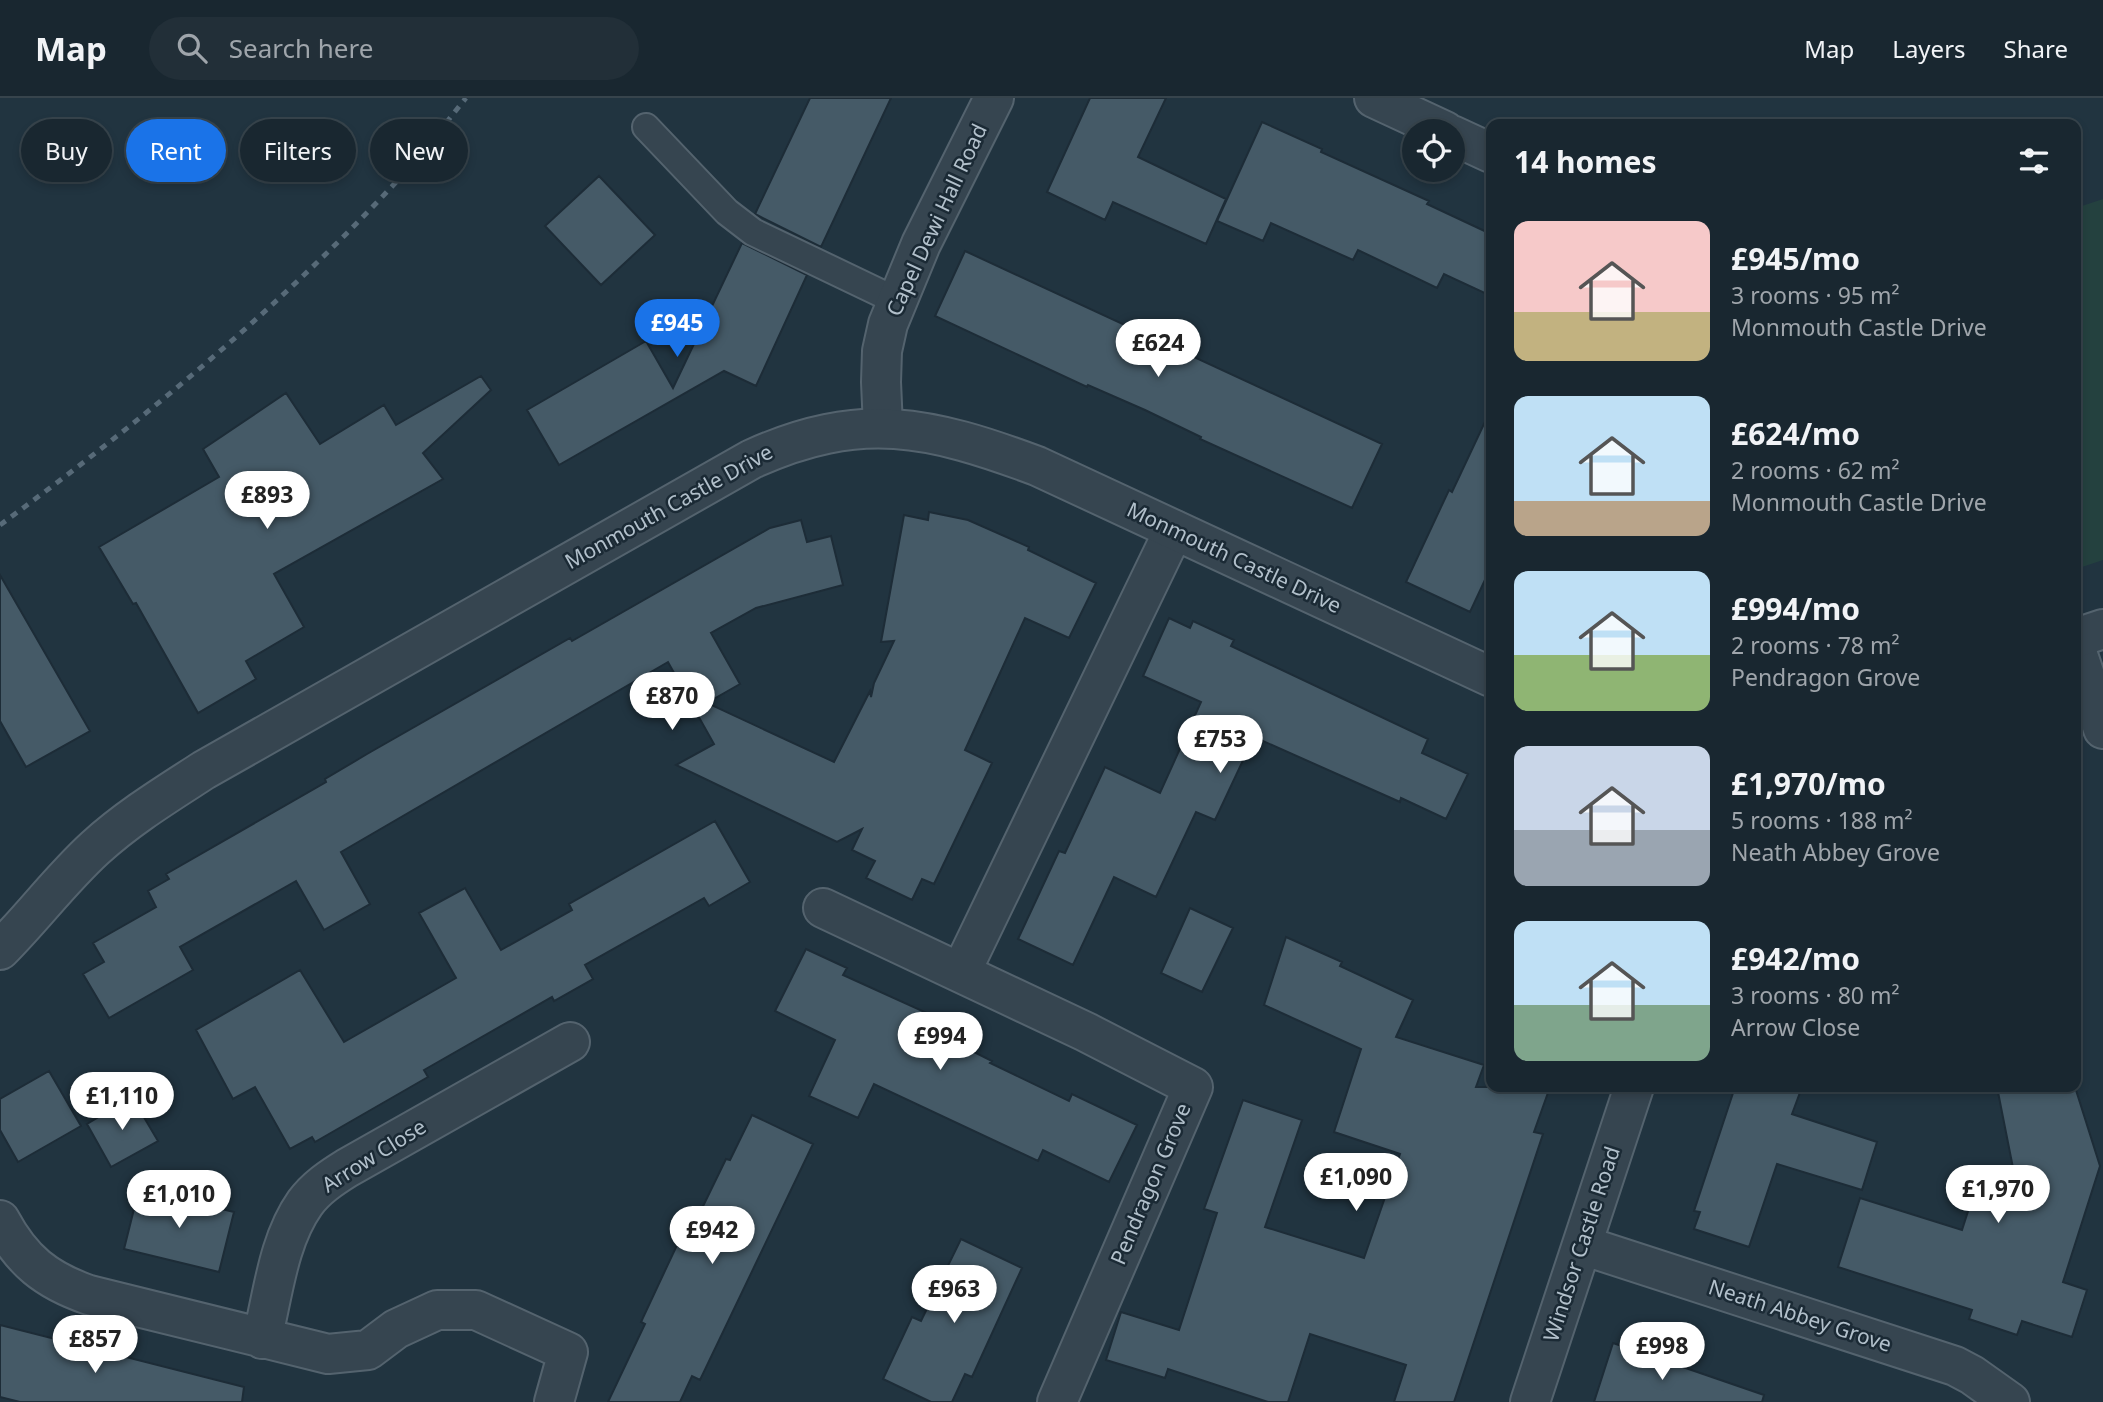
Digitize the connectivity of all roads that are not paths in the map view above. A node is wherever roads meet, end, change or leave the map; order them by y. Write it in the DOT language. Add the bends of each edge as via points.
graph roads {
  1 [pos="994,98"];
  2 [pos="1374,98"];
  3 [pos="1419,119"];
  4 [pos="646,127"];
  5 [pos="1465,141"];
  6 [pos="1486,151"];
  7 [pos="897,301"];
  8 [pos="883,426"];
  9 [pos="1174,530"];
  10 [pos="2103,629"];
  11 [pos="2081,636"];
  12 [pos="2081,664"];
  13 [pos="1486,675"];
  14 [pos="2103,729"];
  15 [pos="823,908"];
  16 [pos="0,950"];
  17 [pos="961,972"];
  18 [pos="570,1042"];
  19 [pos="1632,1092"];
  20 [pos="0,1220"];
  21 [pos="1582,1245"];
  22 [pos="262,1339"];
  23 [pos="554,1402"];
  24 [pos="1057,1402"];
  25 [pos="1530,1402"];
  26 [pos="2010,1402"];
  1 -- 7 [label="street, Capel Dewi Hall Road"];
  2 -- 3 [label="street"];
  4 -- 7 [label="lane" via="727,212 753,232"];
  5 -- 6 [label="street"];
  7 -- 8 [label="street, Capel Dewi Hall Road" via="882,351"];
  8 -- 9 [label="street, Monmouth Castle Drive" via="984,446"];
  8 -- 16 [label="street, Monmouth Castle Drive" via="822,433 752,458 204,770 147,806 96,847"];
  9 -- 13 [label="street, Monmouth Castle Drive"];
  9 -- 17 [label="street"];
  10 -- 11 [label="street"];
  12 -- 14 [label="street"];
  15 -- 17 [label="street, Pendragon Grove"];
  17 -- 24 [label="street, Pendragon Grove" via="1192,1087"];
  18 -- 22 [label="street, Arrow Close" via="326,1182 292,1225"];
  19 -- 21 [label="street, Windsor Castle Road"];
  20 -- 22 [label="street" via="23,1255 41,1273 64,1286"];
  21 -- 25 [label="street, Windsor Castle Road"];
  21 -- 26 [label="street, Neath Abbey Grove" via="1955,1366"];
  22 -- 23 [label="street" via="328,1354 368,1350 396,1329 437,1310 476,1310 568,1352"];
}
